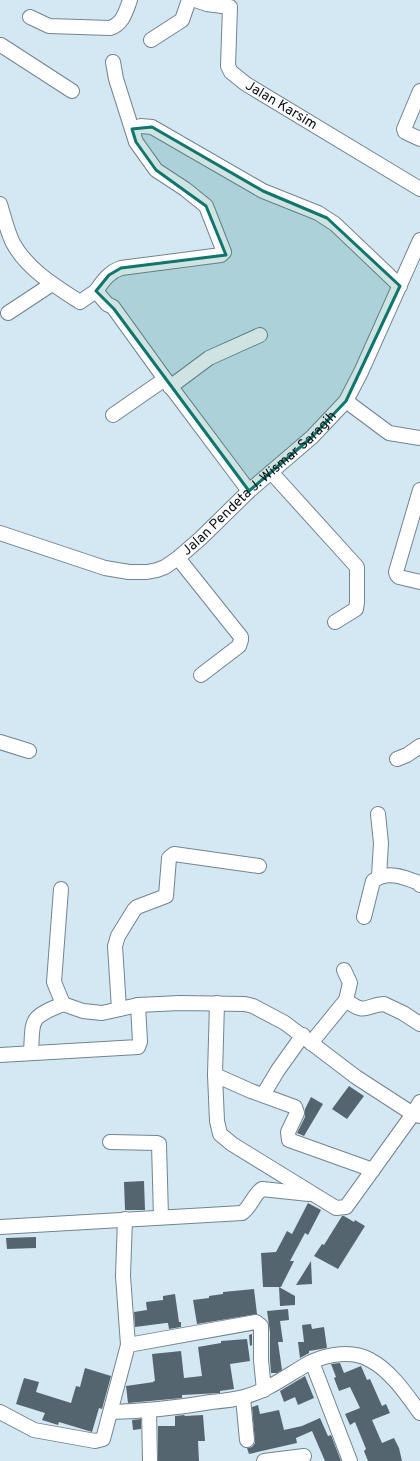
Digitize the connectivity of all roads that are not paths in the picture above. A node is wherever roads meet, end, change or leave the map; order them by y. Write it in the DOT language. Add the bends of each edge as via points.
graph roads {
  1 [pos="130,0"];
  2 [pos="189,0"];
  3 [pos="195,0"];
  4 [pos="230,4"];
  5 [pos="30,17"];
  6 [pos="151,40"];
  7 [pos="2,42"];
  8 [pos="113,62"];
  9 [pos="72,91"];
  10 [pos="420,91"];
  11 [pos="132,129"];
  12 [pos="420,139"];
  13 [pos="420,189"];
  14 [pos="0,204"];
  15 [pos="420,240"];
  16 [pos="52,284"];
  17 [pos="400,286"];
  18 [pos="96,291"];
  19 [pos="8,313"];
  20 [pos="260,335"];
  21 [pos="168,383"];
  22 [pos="346,401"];
  23 [pos="113,415"];
  24 [pos="420,429"];
  25 [pos="401,435"];
  26 [pos="420,438"];
  27 [pos="271,472"];
  28 [pos="420,490"];
  29 [pos="249,491"];
  30 [pos="417,510"];
  31 [pos="0,533"];
  32 [pos="178,558"];
  33 [pos="420,582"];
  34 [pos="335,622"];
  35 [pos="202,675"];
  36 [pos="0,742"];
  37 [pos="420,746"];
  38 [pos="29,751"];
  39 [pos="397,759"];
  40 [pos="378,814"];
  41 [pos="259,866"];
  42 [pos="379,876"];
  43 [pos="420,885"];
  44 [pos="61,889"];
  45 [pos="364,918"];
  46 [pos="344,970"];
  47 [pos="346,1000"];
  48 [pos="217,1003"];
  49 [pos="63,1004"];
  50 [pos="138,1005"];
  51 [pos="119,1009"];
  52 [pos="420,1024"];
  53 [pos="307,1039"];
  54 [pos="31,1053"];
  55 [pos="0,1055"];
  56 [pos="215,1075"];
  57 [pos="263,1095"];
  58 [pos="418,1111"];
  59 [pos="110,1142"];
  60 [pos="373,1170"];
  61 [pos="313,1194"];
  62 [pos="161,1217"];
  63 [pos="125,1219"];
  64 [pos="0,1227"];
  65 [pos="128,1345"];
  66 [pos="312,1362"];
  67 [pos="264,1390"];
  68 [pos="244,1398"];
  69 [pos="149,1411"];
  70 [pos="0,1412"];
  71 [pos="111,1412"];
  72 [pos="420,1413"];
  73 [pos="247,1440"];
  74 [pos="304,1456"];
  75 [pos="150,1461"];
  76 [pos="264,1461"];
  77 [pos="350,1461"];
  1 -- 5 [label="street" via="122,19 110,28 49,26"];
  2 -- 6 [label="street" via="182,20"];
  3 -- 4 [label="street, Jalan Karsim" via="207,4"];
  4 -- 13 [label="street, Jalan Karsim" via="228,66 231,72 246,84"];
  7 -- 9 [label="street"];
  8 -- 11 [label="street"];
  10 -- 12 [label="street" via="404,129 405,132"];
  11 -- 17 [label="street" via="141,126 152,127 263,192 318,213 335,224"];
  11 -- 18 [label="street" via="136,142 156,170 206,206 224,252 221,256 121,268 113,271"];
  14 -- 16 [label="street" via="13,243 36,272"];
  15 -- 17 [label="street, Jalan Pendeta J. Wismar Saragih"];
  16 -- 18 [label="street" via="80,302"];
  16 -- 19 [label="street"];
  17 -- 22 [label="street, Jalan Pendeta J. Wismar Saragih"];
  18 -- 21 [label="street" via="114,309"];
  20 -- 21 [label="street" via="209,358"];
  21 -- 23 [label="street"];
  21 -- 29 [label="street"];
  22 -- 25 [label="street" via="386,432"];
  22 -- 27 [label="street, Jalan Pendeta J. Wismar Saragih" via="312,437"];
  24 -- 25 [label="street" via="409,430"];
  25 -- 26 [label="street"];
  27 -- 29 [label="street, Jalan Pendeta J. Wismar Saragih"];
  27 -- 34 [label="street" via="357,567 356,609"];
  28 -- 30 [label="street"];
  29 -- 32 [label="street, Jalan Pendeta J. Wismar Saragih"];
  30 -- 33 [label="street" via="396,572 399,577"];
  31 -- 32 [label="street, Jalan Pendeta J. Wismar Saragih" via="105,568 129,572 157,570"];
  32 -- 35 [label="street" via="241,637 239,646"];
  36 -- 38 [label="street"];
  37 -- 39 [label="street"];
  40 -- 42 [label="street" via="381,843"];
  41 -- 51 [label="street" via="174,854 170,856 166,896 137,907 116,941"];
  42 -- 43 [label="street" via="406,877"];
  42 -- 45 [label="street" via="372,881"];
  44 -- 49 [label="street" via="54,982"];
  46 -- 47 [label="street" via="350,983"];
  47 -- 52 [label="street" via="366,1009 384,1004"];
  47 -- 53 [label="street"];
  48 -- 50 [label="street"];
  48 -- 53 [label="street" via="253,1006 285,1023"];
  48 -- 56 [label="street"];
  49 -- 51 [label="street" via="83,1012 102,1013"];
  49 -- 54 [label="street" via="44,1012 34,1022"];
  50 -- 51 [label="street"];
  50 -- 54 [label="street" via="138,1047"];
  53 -- 57 [label="street" via="278,1070"];
  53 -- 58 [label="street" via="356,1077"];
  54 -- 55 [label="street"];
  56 -- 57 [label="street"];
  56 -- 61 [label="street" via="220,1134"];
  57 -- 60 [label="street" via="295,1107 297,1113 288,1132 289,1140"];
  58 -- 60 [label="street"];
  59 -- 62 [label="street" via="158,1144"];
  60 -- 61 [label="street" via="346,1207 336,1208"];
  61 -- 62 [label="street" via="262,1189 242,1213"];
  62 -- 63 [label="street"];
  63 -- 64 [label="street"];
  63 -- 65 [label="street" via="123,1276"];
  65 -- 67 [label="street" via="258,1323 261,1326"];
  65 -- 71 [label="street"];
  66 -- 67 [label="street"];
  66 -- 72 [label="street" via="325,1357 345,1355 371,1360 391,1376"];
  66 -- 77 [label="street"];
  67 -- 68 [label="street"];
  68 -- 69 [label="street"];
  68 -- 73 [label="street"];
  69 -- 71 [label="street"];
  69 -- 75 [label="street"];
  70 -- 71 [label="street" via="34,1430 95,1441 103,1439"];
  74 -- 76 [label="street"];
}
